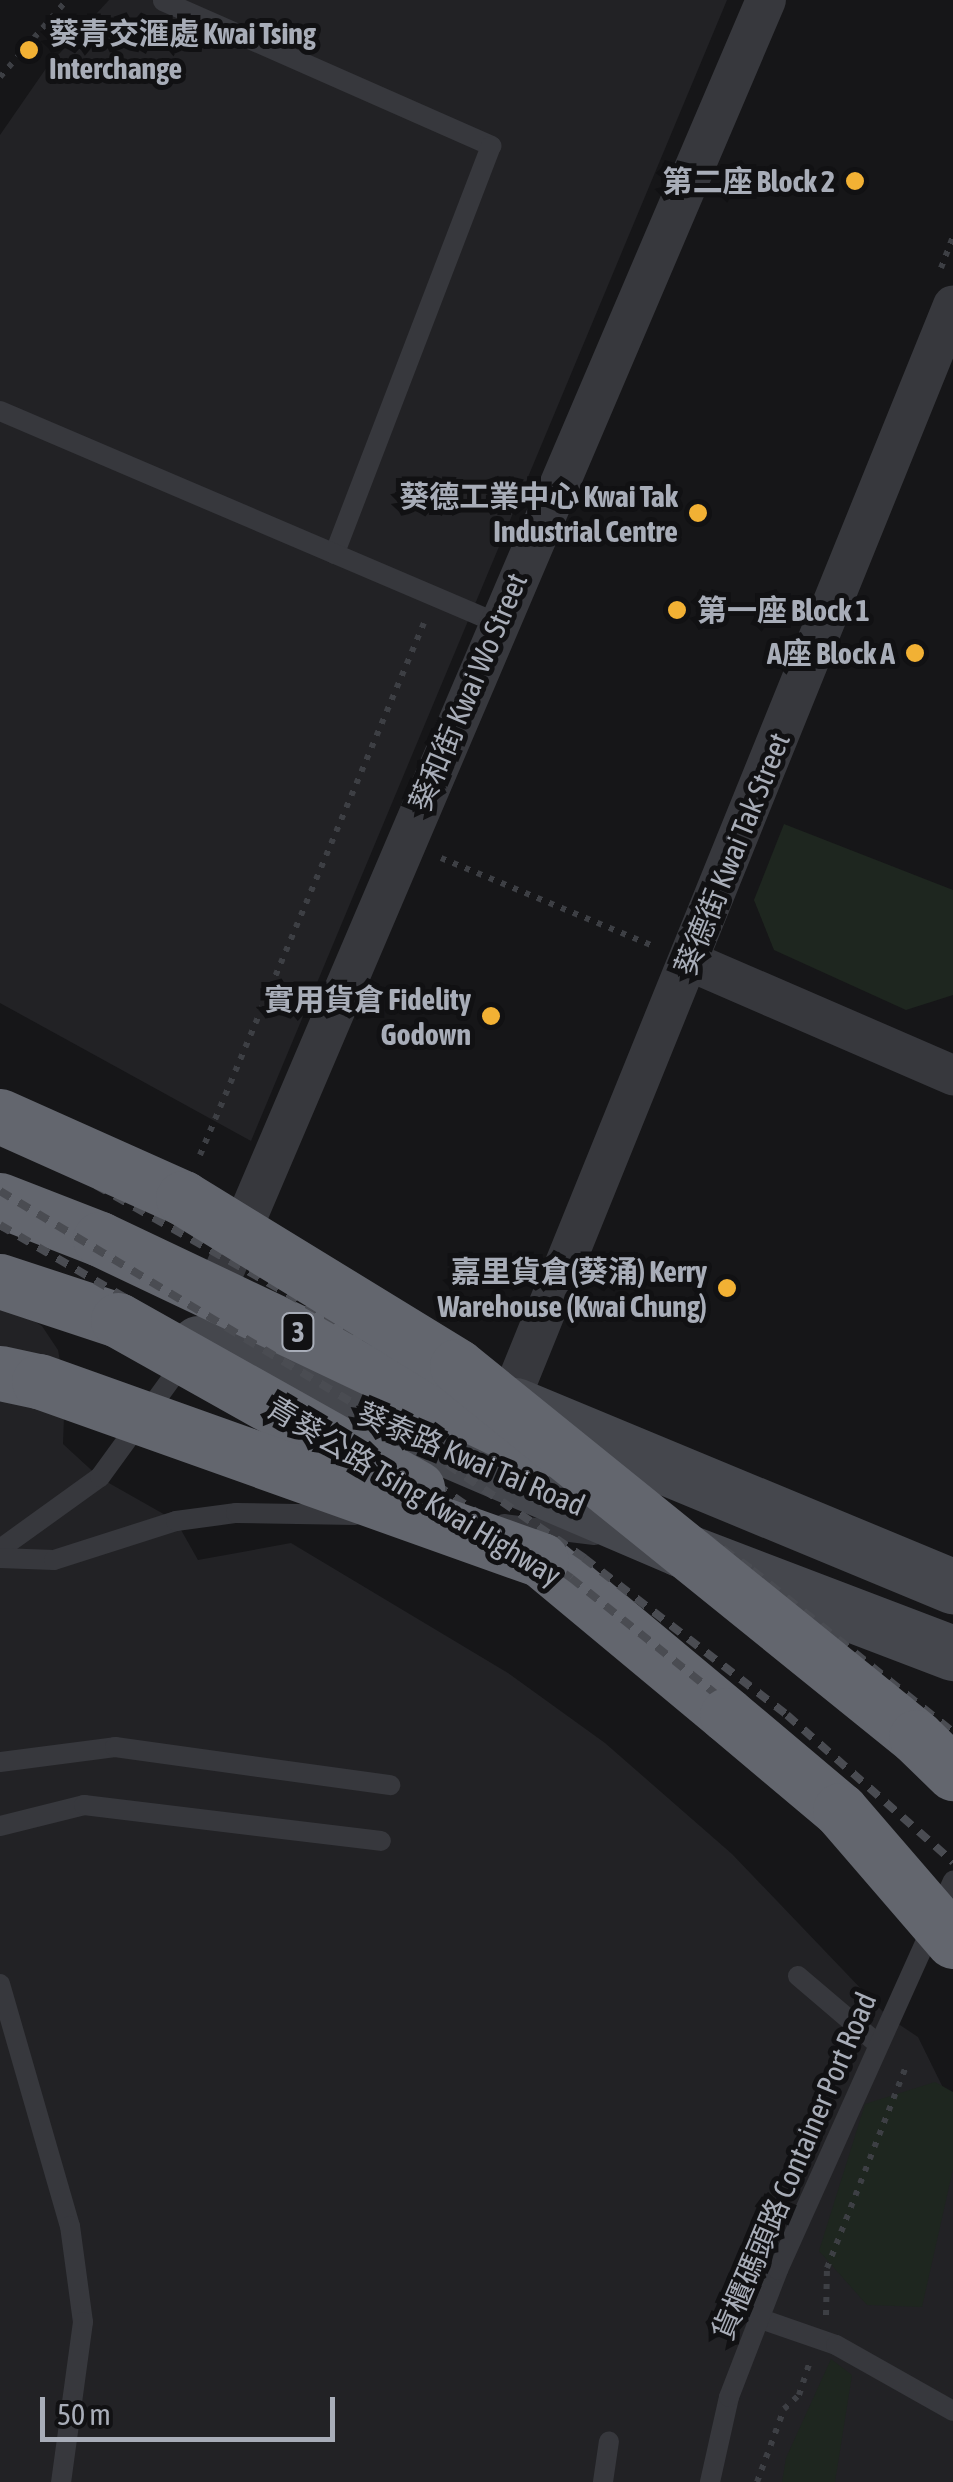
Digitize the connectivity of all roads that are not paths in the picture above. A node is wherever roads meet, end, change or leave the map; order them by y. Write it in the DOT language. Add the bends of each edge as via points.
graph roads {
  1 [pos="163,0"];
  2 [pos="766,0"];
  3 [pos="946,290"];
  4 [pos="0,411"];
  5 [pos="334,554"];
  6 [pos="497,624"];
  7 [pos="668,954"];
  8 [pos="953,1076"];
  9 [pos="0,1116"];
  10 [pos="0,1191"];
  11 [pos="0,1200"];
  12 [pos="0,1265"];
  13 [pos="222,1276"];
  14 [pos="0,1280"];
  15 [pos="197,1342"];
  16 [pos="0,1373"];
  17 [pos="510,1402"];
  18 [pos="592,1473"];
  19 [pos="0,1549"];
  20 [pos="680,1549"];
  21 [pos="0,1558"];
  22 [pos="541,1560"];
  23 [pos="953,1586"];
  24 [pos="953,1653"];
  25 [pos="0,1762"];
  26 [pos="953,1774"];
  27 [pos="390,1785"];
  28 [pos="0,1826"];
  29 [pos="381,1840"];
  30 [pos="953,1880"];
  31 [pos="953,1941"];
  32 [pos="798,1976"];
  33 [pos="0,1984"];
  34 [pos="878,2044"];
  35 [pos="761,2319"];
  36 [pos="953,2411"];
  37 [pos="609,2441"];
  38 [pos="61,2482"];
  39 [pos="603,2482"];
  40 [pos="710,2482"];
  1 -- 5 [label="lane" via="491,146"];
  2 -- 6 [label="street, 葵和街 Kwai Wo Street"];
  3 -- 7 [label="street, 葵德街 Kwai Tak Street"];
  4 -- 5 [label="lane"];
  5 -- 6 [label="lane"];
  6 -- 13 [label="street, 葵和街 Kwai Wo Street"];
  7 -- 8 [label="street"];
  7 -- 17 [label="street, 葵德街 Kwai Tak Street"];
  9 -- 18 [label="highway, bridge" via="183,1198 457,1366"];
  10 -- 13 [label="main road"];
  11 -- 18 [label="highway, 3, bridge" via="116,1246"];
  12 -- 15 [label="main road, 葵泰路 Kwai Tai Road"];
  13 -- 17 [label="main road"];
  14 -- 22 [label="highway, 青葵公路 Tsing Kwai Highway, bridge" via="118,1320"];
  15 -- 19 [label="lane" via="100,1478"];
  15 -- 20 [label="main road, 葵泰路 Kwai Tai Road"];
  16 -- 22 [label="highway, bridge" via="86,1394"];
  17 -- 23 [label="main road"];
  18 -- 26 [label="highway, 3, bridge"];
  20 -- 21 [label="lane, 葵泰路 Kwai Tai Road" via="452,1519 236,1514 176,1521 54,1560"];
  20 -- 24 [label="main road, 葵泰路 Kwai Tai Road"];
  22 -- 31 [label="highway, 青葵公路 Tsing Kwai Highway, bridge" via="840,1810"];
  25 -- 27 [label="lane" via="115,1746"];
  28 -- 29 [label="lane" via="84,1805"];
  30 -- 34 [label="lane, 貨櫃碼頭路 Container Port Road"];
  32 -- 34 [label="lane"];
  33 -- 38 [label="lane" via="70,2226 83,2322"];
  34 -- 35 [label="lane, 貨櫃碼頭路 Container Port Road"];
  35 -- 36 [label="lane" via="818,2340"];
  35 -- 40 [label="lane, 貨櫃碼頭路 Container Port Road" via="729,2397"];
  37 -- 39 [label="lane"];
}
